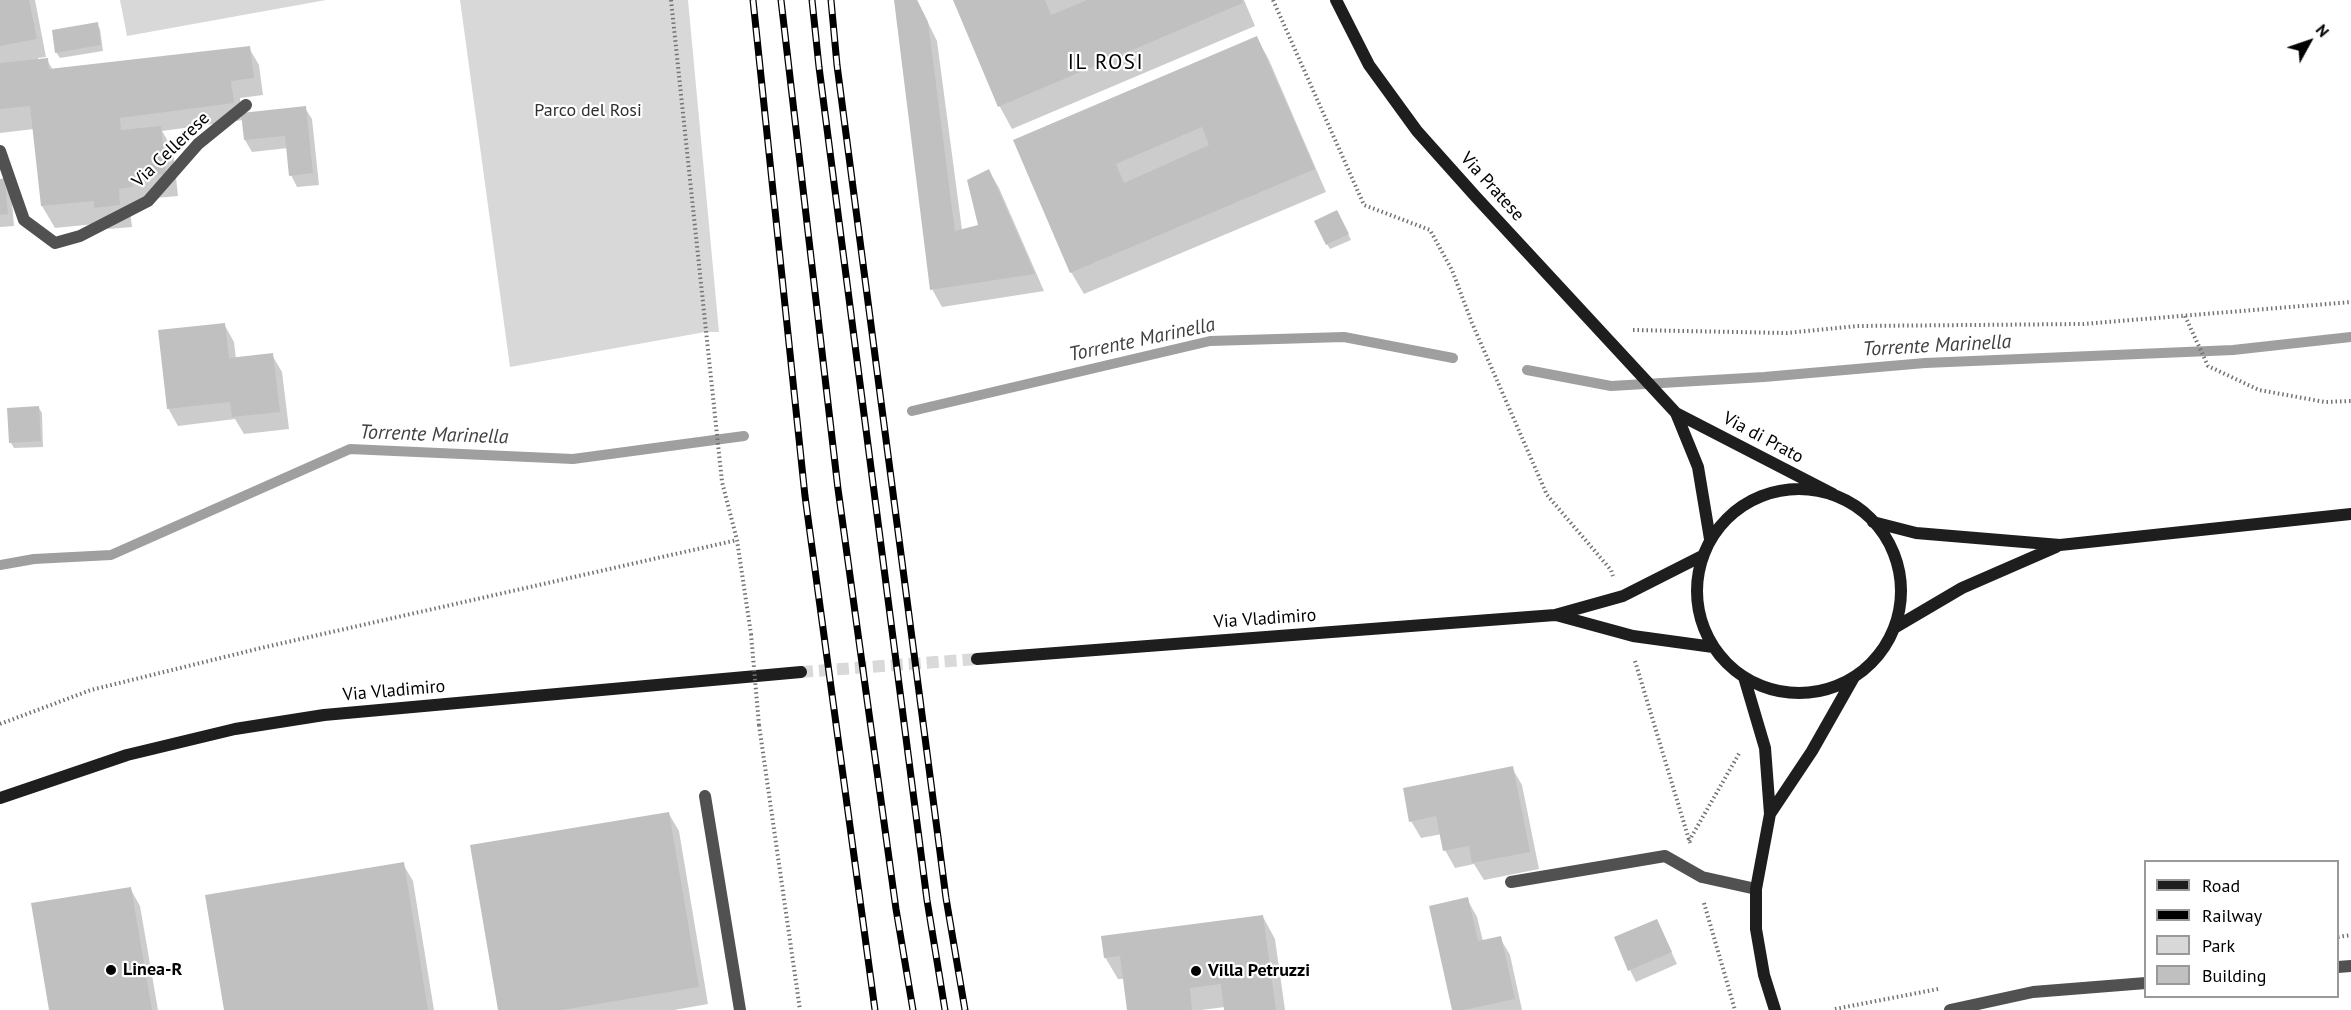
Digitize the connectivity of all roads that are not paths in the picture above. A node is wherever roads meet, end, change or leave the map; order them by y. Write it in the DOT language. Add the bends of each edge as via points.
graph roads {
  1 [pos="1336,0"];
  2 [pos="246,105"];
  3 [pos="0,151"];
  4 [pos="1645,380"];
  5 [pos="1676,413"];
  6 [pos="1833,494"];
  7 [pos="2351,514"];
  8 [pos="1873,522"];
  9 [pos="1710,539"];
  10 [pos="2060,545"];
  11 [pos="1702,556"];
  12 [pos="1555,615"];
  13 [pos="1894,627"];
  14 [pos="1713,647"];
  15 [pos="977,659"];
  16 [pos="801,672"];
  17 [pos="1855,676"];
  18 [pos="1744,677"];
  19 [pos="705,796"];
  20 [pos="0,798"];
  21 [pos="1770,814"];
  22 [pos="1511,882"];
  23 [pos="1756,889"];
  24 [pos="2144,983"];
  25 [pos="740,1010"];
  26 [pos="1775,1010"];
  27 [pos="1950,1010"];
  1 -- 4 [label="main road, Via Pratese" via="1369,65 1417,131"];
  2 -- 3 [label="street, Via Cellerese" via="198,144 148,201 80,237 55,243 24,220"];
  4 -- 5 [label="main road, Via di Prato"];
  5 -- 6 [label="main road, Via di Prato"];
  5 -- 9 [label="main road, Via di Prato" via="1698,467"];
  6 -- 8 [label="main road, Via di Prato"];
  6 -- 9 [label="main road, Via di Prato" via="1798,488 1763,495 1733,512"];
  7 -- 10 [label="main road"];
  8 -- 10 [label="main road" via="1916,533"];
  8 -- 13 [label="main road, Via di Prato" via="1896,561 1900,583"];
  9 -- 11 [label="main road, Via di Prato"];
  10 -- 13 [label="main road" via="1962,588"];
  11 -- 12 [label="main road, Via Vladimiro" via="1623,596"];
  11 -- 14 [label="main road, Via di Prato" via="1697,587 1700,619"];
  12 -- 14 [label="main road, Via Vladimiro" via="1633,636"];
  12 -- 15 [label="main road, Via Vladimiro"];
  13 -- 17 [label="main road, Via di Prato" via="1879,654"];
  14 -- 18 [label="main road, Via di Prato"];
  16 -- 20 [label="main road, Via Vladimiro" via="324,715 235,729 127,754"];
  17 -- 18 [label="main road, Via di Prato" via="1812,692 1765,687"];
  17 -- 21 [label="main road, Via di Prato"];
  18 -- 21 [label="main road, Via di Prato" via="1765,748"];
  19 -- 25 [label="street"];
  21 -- 23 [label="main road, Via di Prato"];
  22 -- 23 [label="street" via="1665,856 1702,877"];
  23 -- 26 [label="main road, Via di Prato" via="1756,929"];
  24 -- 27 [label="street" via="2033,992"];
}
